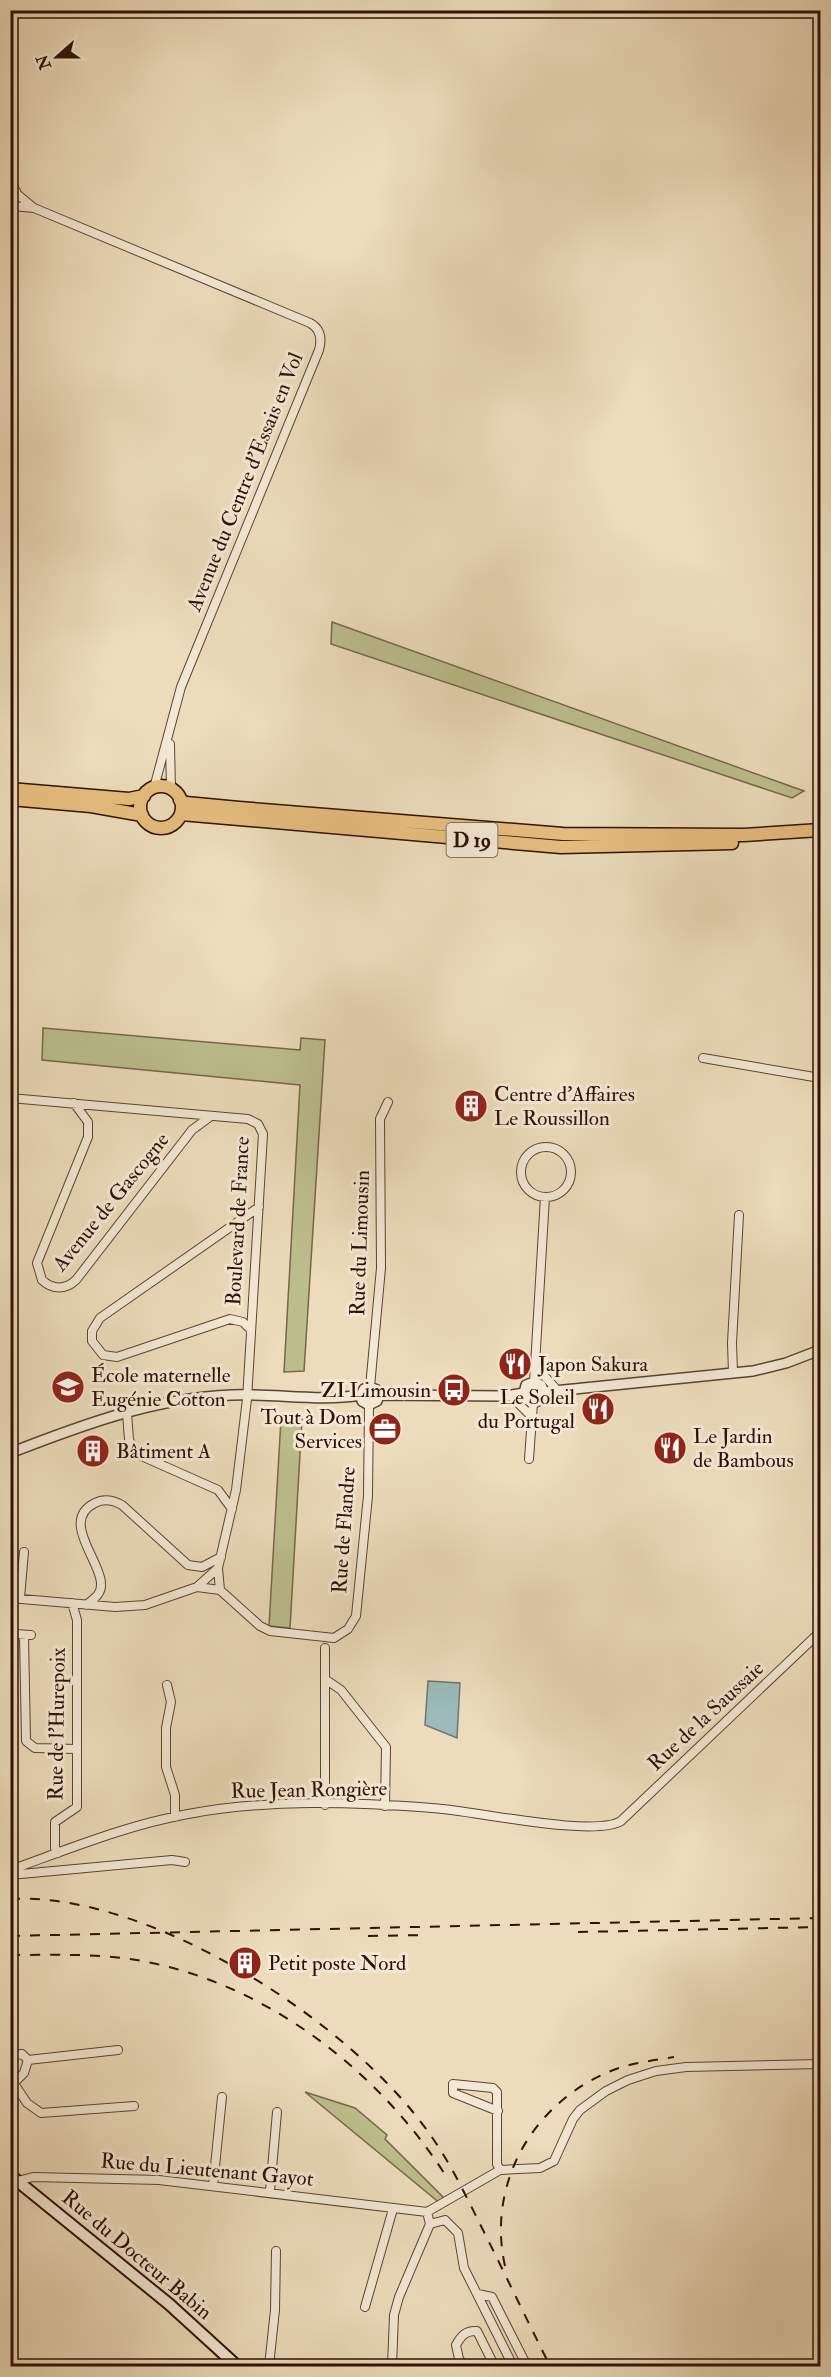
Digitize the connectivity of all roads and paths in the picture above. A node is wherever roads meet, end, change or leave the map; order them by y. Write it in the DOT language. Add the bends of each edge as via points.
graph roads {
  1 [pos="10,186"];
  2 [pos="17,194"];
  3 [pos="12,207"];
  4 [pos="34,208"];
  5 [pos="170,736"];
  6 [pos="154,788"];
  7 [pos="10,789"];
  8 [pos="171,789"];
  9 [pos="144,796"];
  10 [pos="10,799"];
  11 [pos="180,800"];
  12 [pos="181,814"];
  13 [pos="142,816"];
  14 [pos="820,830"];
  15 [pos="820,837"];
  16 [pos="703,1058"];
  17 [pos="820,1078"];
  18 [pos="10,1098"];
  19 [pos="388,1102"];
  20 [pos="74,1103"];
  21 [pos="213,1116"];
  22 [pos="545,1197"];
  23 [pos="259,1207"];
  24 [pos="739,1215"];
  25 [pos="251,1330"];
  26 [pos="820,1350"];
  27 [pos="535,1370"];
  28 [pos="733,1373"];
  29 [pos="534,1382"];
  30 [pos="370,1387"];
  31 [pos="557,1390"];
  32 [pos="524,1392"];
  33 [pos="544,1392"];
  34 [pos="248,1395"];
  35 [pos="360,1395"];
  36 [pos="379,1395"];
  37 [pos="510,1395"];
  38 [pos="532,1402"];
  39 [pos="369,1405"];
  40 [pos="127,1413"];
  41 [pos="532,1417"];
  42 [pos="10,1453"];
  43 [pos="529,1459"];
  44 [pos="232,1509"];
  45 [pos="24,1552"];
  46 [pos="221,1557"];
  47 [pos="218,1568"];
  48 [pos="219,1586"];
  49 [pos="197,1587"];
  50 [pos="10,1598"];
  51 [pos="20,1598"];
  52 [pos="72,1603"];
  53 [pos="90,1605"];
  54 [pos="76,1620"];
  55 [pos="820,1632"];
  56 [pos="23,1635"];
  57 [pos="325,1648"];
  58 [pos="325,1679"];
  59 [pos="167,1685"];
  60 [pos="76,1749"];
  61 [pos="325,1805"];
  62 [pos="385,1806"];
  63 [pos="175,1817"];
  64 [pos="616,1824"];
  65 [pos="58,1853"];
  66 [pos="185,1862"];
  67 [pos="10,1870"];
  68 [pos="10,1875"];
  69 [pos="118,2050"];
  70 [pos="10,2056"];
  71 [pos="28,2060"];
  72 [pos="820,2064"];
  73 [pos="13,2085"];
  74 [pos="222,2097"];
  75 [pos="134,2106"];
  76 [pos="498,2111"];
  77 [pos="277,2112"];
  78 [pos="500,2170"];
  79 [pos="14,2178"];
  80 [pos="213,2186"];
  81 [pos="270,2191"];
  82 [pos="393,2209"];
  83 [pos="427,2212"];
  84 [pos="430,2224"];
  85 [pos="276,2251"];
  86 [pos="478,2294"];
  87 [pos="365,2307"];
  88 [pos="510,2332"];
  89 [pos="499,2338"];
  90 [pos="484,2344"];
  91 [pos="237,2367"];
  92 [pos="269,2367"];
  93 [pos="392,2367"];
  94 [pos="464,2367"];
  95 [pos="488,2367"];
  96 [pos="513,2367"];
  97 [pos="527,2367"];
  1 -- 2 [label="street, Avenue du Centre d'Essais en Vol"];
  2 -- 3 [label="street, Avenue du Centre d'Essais en Vol"];
  2 -- 4 [label="street, Avenue du Centre d'Essais en Vol"];
  3 -- 4 [label="street, Avenue du Centre d'Essais en Vol"];
  4 -- 5 [label="street, Avenue du Centre d'Essais en Vol" via="310,322 321,338 181,687"];
  5 -- 6 [label="street"];
  5 -- 8 [label="street"];
  6 -- 8 [label="main road"];
  6 -- 9 [label="main road"];
  7 -- 9 [label="main road" via="129,799"];
  8 -- 11 [label="main road"];
  9 -- 13 [label="main road"];
  10 -- 13 [label="main road" via="91,806"];
  11 -- 12 [label="main road"];
  11 -- 14 [label="main road, D 19" via="563,834 744,835"];
  12 -- 13 [label="main road" via="174,824 162,828 150,825"];
  12 -- 15 [label="main road, D 19" via="561,847"];
  16 -- 17 [label="street"];
  18 -- 20 [label="street, Boulevard de France"];
  19 -- 30 [label="street, Rue du Limousin" via="380,1119 381,1268"];
  20 -- 21 [label="street, Boulevard de France"];
  20 -- 21 [label="street, Avenue de Gascogne" via="88,1122 88,1137 38,1263 42,1280 57,1288 76,1280 192,1130"];
  21 -- 23 [label="street, Boulevard de France" via="252,1120 261,1128"];
  22 -- 22 [label="street" via="562,1191 570,1175 566,1158 546,1147 531,1152 521,1170 526,1188"];
  22 -- 27 [label="street"];
  23 -- 25 [label="street, Boulevard de France"];
  23 -- 25 [label="street" via="100,1318 92,1331 92,1341 103,1354 117,1357 230,1319 239,1319"];
  24 -- 28 [label="street"];
  25 -- 34 [label="street, Boulevard de France"];
  26 -- 28 [label="street" via="769,1368"];
  27 -- 29 [label="street"];
  27 -- 31 [label="street"];
  28 -- 31 [label="street"];
  29 -- 32 [label="street" via="526,1385"];
  29 -- 33 [label="street"];
  30 -- 35 [label="street"];
  30 -- 36 [label="street"];
  31 -- 33 [label="street"];
  32 -- 37 [label="street"];
  32 -- 38 [label="street"];
  33 -- 38 [label="street" via="541,1400"];
  34 -- 35 [label="street"];
  34 -- 40 [label="street" via="192,1398"];
  34 -- 44 [label="street, Boulevard de France"];
  35 -- 39 [label="street"];
  36 -- 37 [label="street"];
  36 -- 39 [label="street"];
  37 -- 41 [label="street"];
  38 -- 41 [label="street"];
  39 -- 48 [label="street, Rue de Flandre" via="368,1496 356,1616 351,1625 334,1638 263,1628"];
  40 -- 42 [label="street"];
  40 -- 44 [label="street" via="129,1440 137,1454 218,1491"];
  41 -- 43 [label="street"];
  44 -- 46 [label="street, Boulevard de France"];
  45 -- 51 [label="street"];
  46 -- 47 [label="street, Boulevard de France"];
  46 -- 53 [label="street" via="205,1566 188,1565 122,1505 99,1501 85,1511 81,1523 82,1537 101,1585"];
  47 -- 48 [label="street, Boulevard de France"];
  47 -- 49 [label="street"];
  48 -- 49 [label="street"];
  49 -- 53 [label="street" via="157,1602"];
  50 -- 51 [label="street"];
  51 -- 52 [label="street"];
  52 -- 53 [label="street"];
  52 -- 54 [label="street, Rue de l'Hurepoix"];
  53 -- 54 [label="street, Rue de l'Hurepoix"];
  54 -- 60 [label="street, Rue de l'Hurepoix"];
  55 -- 64 [label="street, Rue de la Saussaie"];
  56 -- 60 [label="street" via="26,1741 35,1748"];
  57 -- 58 [label="street"];
  58 -- 61 [label="street"];
  58 -- 62 [label="street" via="341,1690 386,1747"];
  59 -- 63 [label="street" via="171,1702 165,1758 175,1795"];
  60 -- 65 [label="street, Rue de l'Hurepoix" via="77,1808 55,1822"];
  61 -- 62 [label="street, Rue Jean Rongière"];
  61 -- 63 [label="street, Rue Jean Rongière" via="249,1807"];
  62 -- 64 [label="street, Rue Jean Rongière" via="433,1808 576,1826"];
  63 -- 65 [label="street, Rue Jean Rongière"];
  65 -- 67 [label="street, Rue Jean Rongière"];
  66 -- 68 [label="street"];
  69 -- 71 [label="street"];
  70 -- 71 [label="street" via="22,2054"];
  71 -- 73 [label="street" via="24,2073"];
  72 -- 78 [label="street" via="686,2067 628,2080 580,2110 554,2161 540,2168"];
  73 -- 75 [label="street" via="41,2113"];
  74 -- 80 [label="street"];
  76 -- 76 [label="street" via="497,2092 493,2088 453,2084 453,2093"];
  76 -- 78 [label="street"];
  77 -- 81 [label="street"];
  78 -- 83 [label="street, Rue du Lieutenant Gayot"];
  79 -- 80 [label="street, Rue du Lieutenant Gayot" via="110,2178"];
  79 -- 91 [label="main road, Rue du Docteur Babin" via="169,2304"];
  80 -- 81 [label="street, Rue du Lieutenant Gayot"];
  81 -- 82 [label="street, Rue du Lieutenant Gayot"];
  82 -- 83 [label="street, Rue du Lieutenant Gayot"];
  82 -- 87 [label="street"];
  83 -- 84 [label="street"];
  84 -- 86 [label="street" via="445,2220 455,2228 461,2238 462,2262"];
  84 -- 93 [label="street" via="394,2315"];
  85 -- 92 [label="street"];
  86 -- 88 [label="street" via="492,2297"];
  86 -- 89 [label="street"];
  88 -- 89 [label="street"];
  88 -- 97 [label="street"];
  89 -- 90 [label="street"];
  89 -- 96 [label="street"];
  90 -- 94 [label="street" via="477,2331 462,2335 456,2352"];
  90 -- 95 [label="street" via="492,2361"];
}
